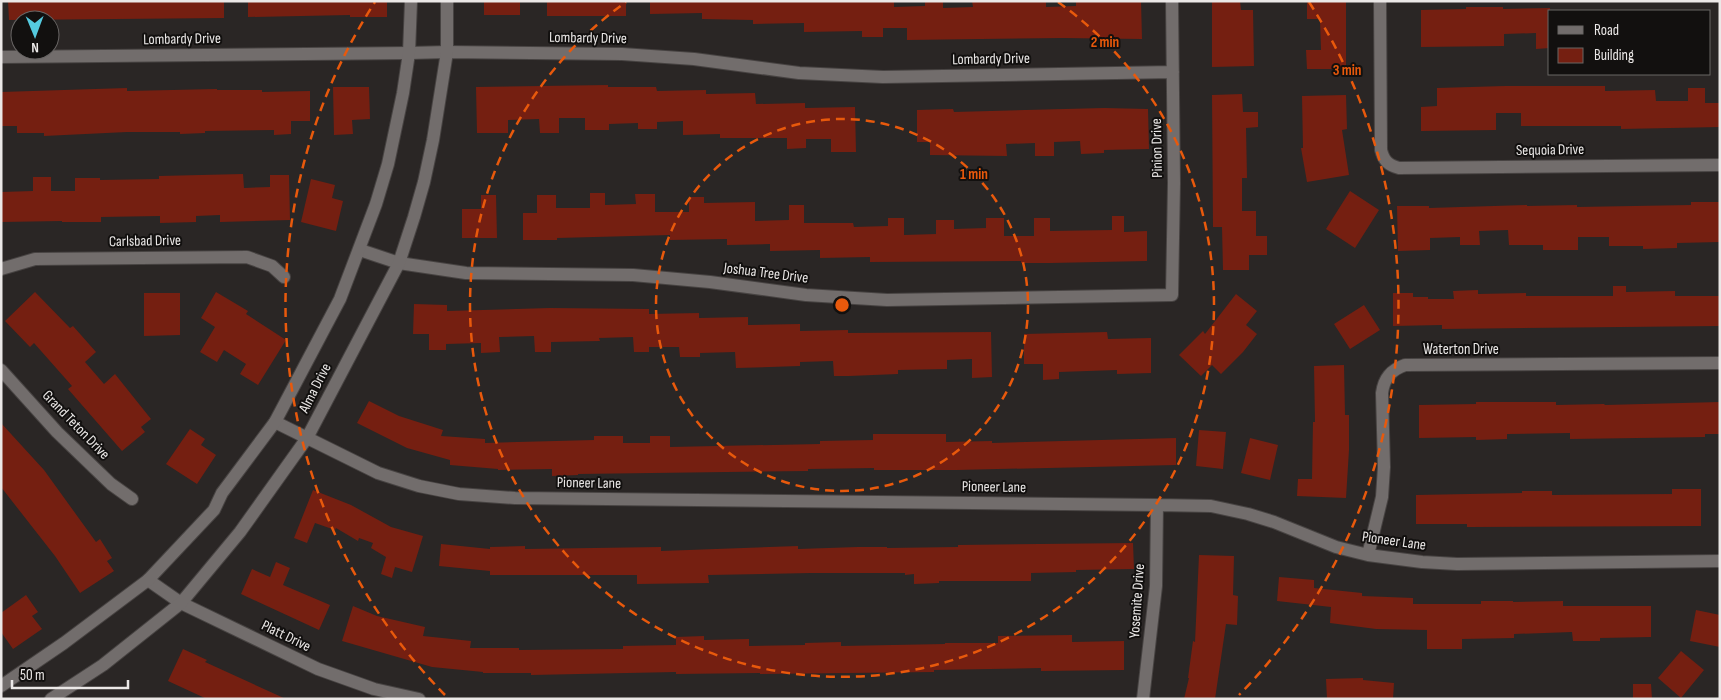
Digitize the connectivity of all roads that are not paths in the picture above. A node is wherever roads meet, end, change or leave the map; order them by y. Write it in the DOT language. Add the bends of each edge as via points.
graph roads {
  1 [pos="411,1"];
  2 [pos="448,1"];
  3 [pos="1172,1"];
  4 [pos="1380,1"];
  5 [pos="447,52"];
  6 [pos="410,53"];
  7 [pos="1,57"];
  8 [pos="1173,72"];
  9 [pos="1720,165"];
  10 [pos="360,250"];
  11 [pos="399,264"];
  12 [pos="1,269"];
  13 [pos="284,277"];
  14 [pos="1172,295"];
  15 [pos="1720,363"];
  16 [pos="1,370"];
  17 [pos="275,422"];
  18 [pos="307,438"];
  19 [pos="132,499"];
  20 [pos="1157,504"];
  21 [pos="1368,555"];
  22 [pos="1720,561"];
  23 [pos="148,580"];
  24 [pos="181,603"];
  25 [pos="1,686"];
  26 [pos="51,699"];
  27 [pos="419,699"];
  28 [pos="1144,699"];
  1 -- 6 [label="street, Alma Drive"];
  2 -- 5 [label="street, Alma Drive"];
  3 -- 8 [label="street, Pinion Drive"];
  4 -- 9 [label="street, Sequoia Drive" via="1381,150 1390,165 1399,168"];
  5 -- 6 [label="street, Lombardy Drive"];
  5 -- 8 [label="street, Lombardy Drive" via="622,54 799,73 883,77"];
  5 -- 11 [label="street, Alma Drive" via="424,182"];
  6 -- 7 [label="street, Lombardy Drive"];
  6 -- 10 [label="street, Alma Drive" via="388,164"];
  8 -- 14 [label="street, Pinion Drive"];
  10 -- 11 [label="street, Joshua Tree Drive"];
  10 -- 17 [label="street, Alma Drive" via="340,299"];
  11 -- 14 [label="street, Joshua Tree Drive" via="466,273 633,275 806,295 887,300"];
  11 -- 18 [label="street, Alma Drive"];
  12 -- 13 [label="street, Carlsbad Drive" via="35,259 247,257 272,266"];
  15 -- 21 [label="street, Waterton Drive" via="1396,368 1388,374 1382,393 1382,497"];
  16 -- 19 [label="street, Grand Teton Drive" via="57,432"];
  17 -- 18 [label="street, Pioneer Lane"];
  17 -- 23 [label="street, Alma Drive" via="222,493 214,510"];
  18 -- 20 [label="street, Pioneer Lane" via="378,473 459,494 515,498"];
  18 -- 24 [label="street, Alma Drive" via="240,532"];
  20 -- 21 [label="street, Pioneer Lane" via="1210,506 1248,514 1336,547"];
  20 -- 28 [label="street, Yosemite Drive" via="1156,586"];
  21 -- 22 [label="street, Pioneer Lane" via="1456,564"];
  23 -- 24 [label="street, Platt Drive"];
  23 -- 25 [label="street, Alma Drive"];
  24 -- 26 [label="street, Alma Drive" via="103,665"];
  24 -- 27 [label="street, Platt Drive" via="318,669 374,689"];
}
